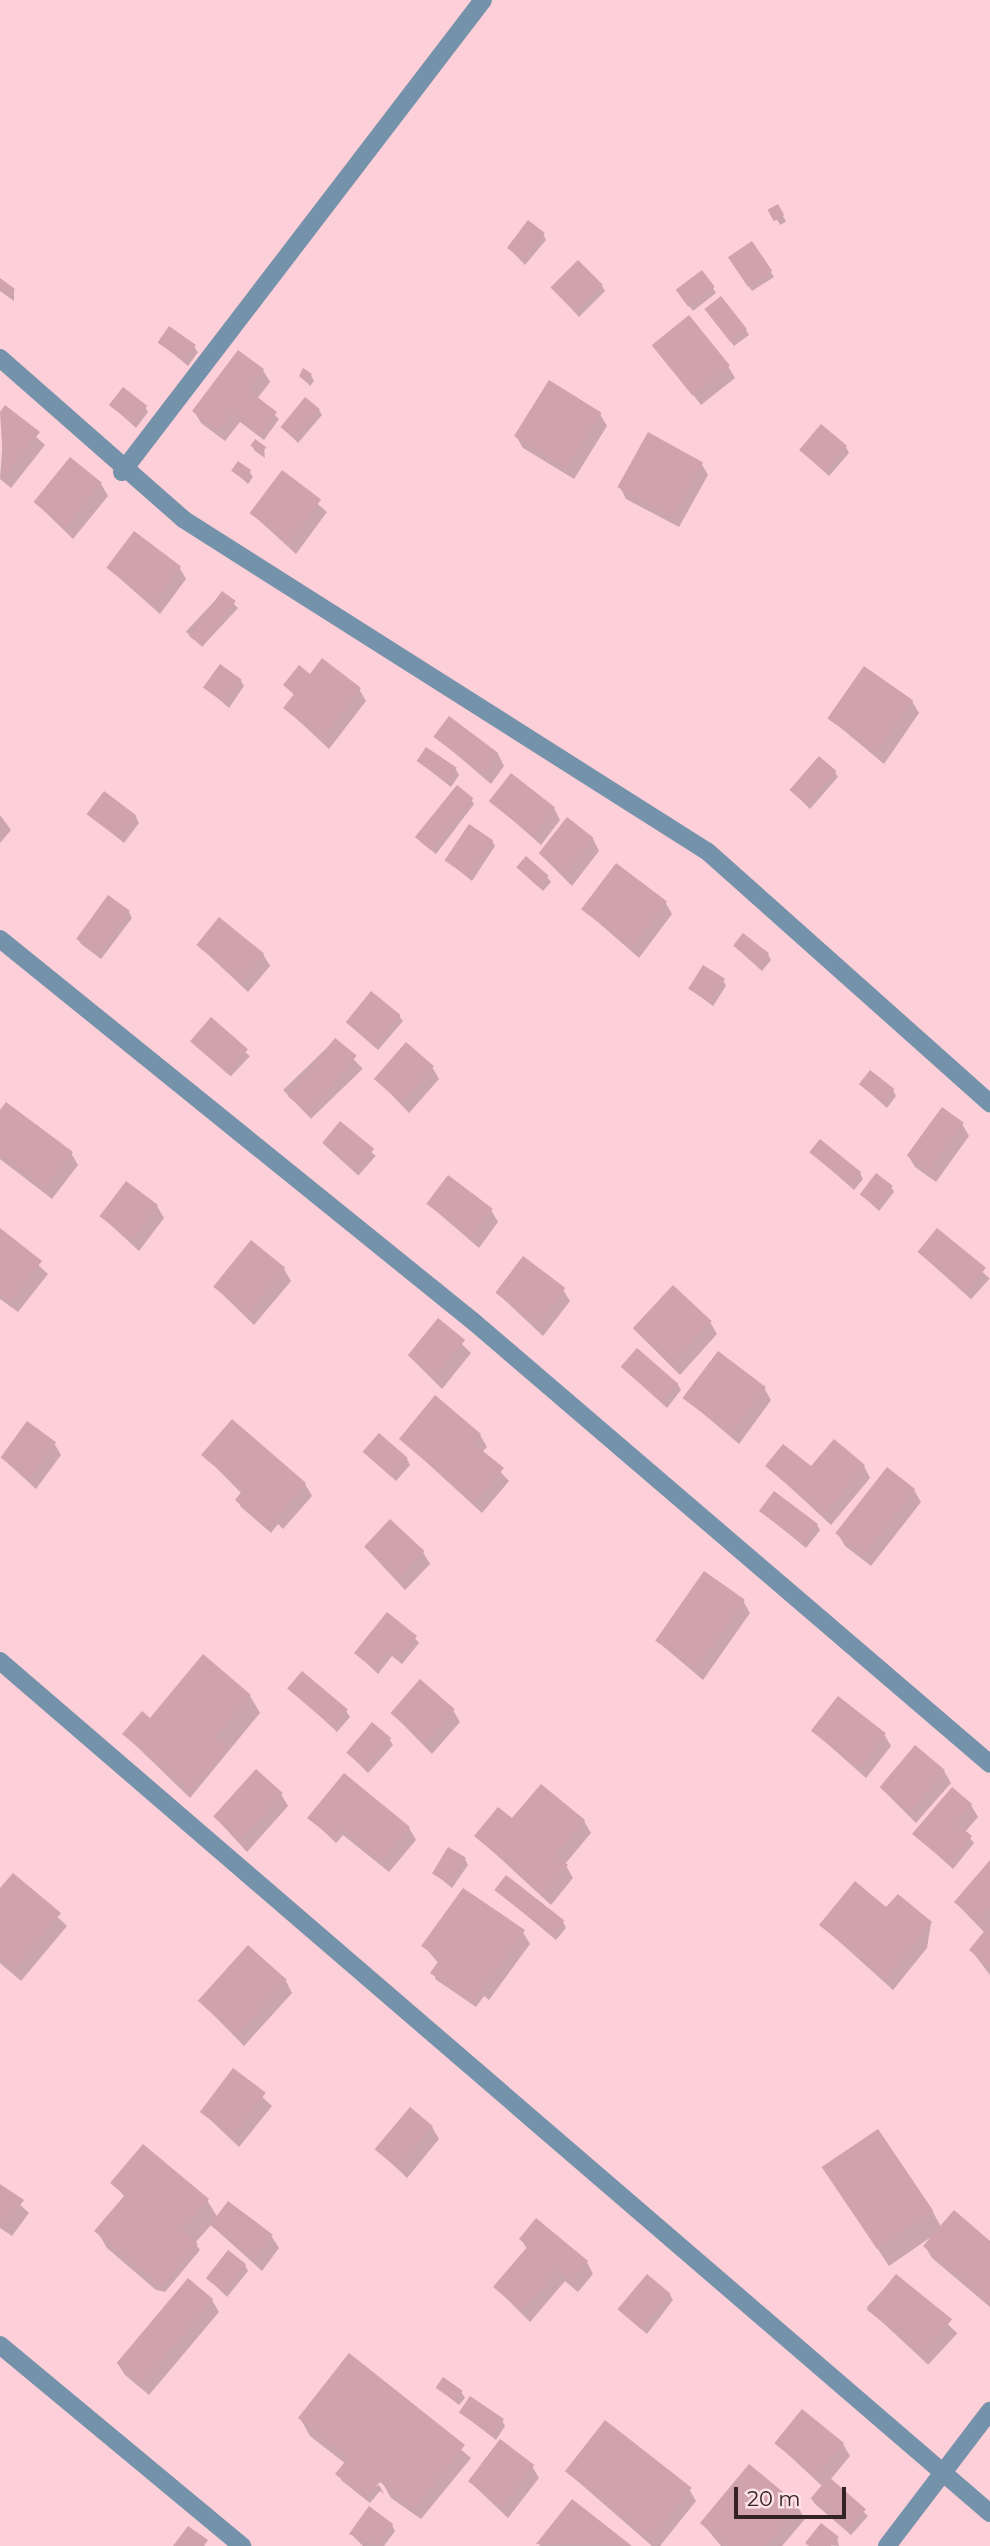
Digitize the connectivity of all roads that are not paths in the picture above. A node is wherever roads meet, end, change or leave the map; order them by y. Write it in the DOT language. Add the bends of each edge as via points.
graph roads {
  1 [pos="483,0"];
  2 [pos="0,358"];
  3 [pos="122,472"];
  4 [pos="0,939"];
  5 [pos="990,1103"];
  6 [pos="0,1661"];
  7 [pos="990,1764"];
  8 [pos="0,2345"];
  9 [pos="990,2411"];
  10 [pos="941,2474"];
  11 [pos="990,2513"];
  12 [pos="242,2546"];
  13 [pos="887,2546"];
  1 -- 3 [label="street"];
  2 -- 3 [label="street"];
  3 -- 5 [label="street" via="183,519 708,852"];
  4 -- 7 [label="street" via="474,1322"];
  6 -- 10 [label="street" via="211,1837"];
  8 -- 12 [label="street"];
  9 -- 10 [label="street"];
  10 -- 11 [label="street"];
  10 -- 13 [label="street"];
}
